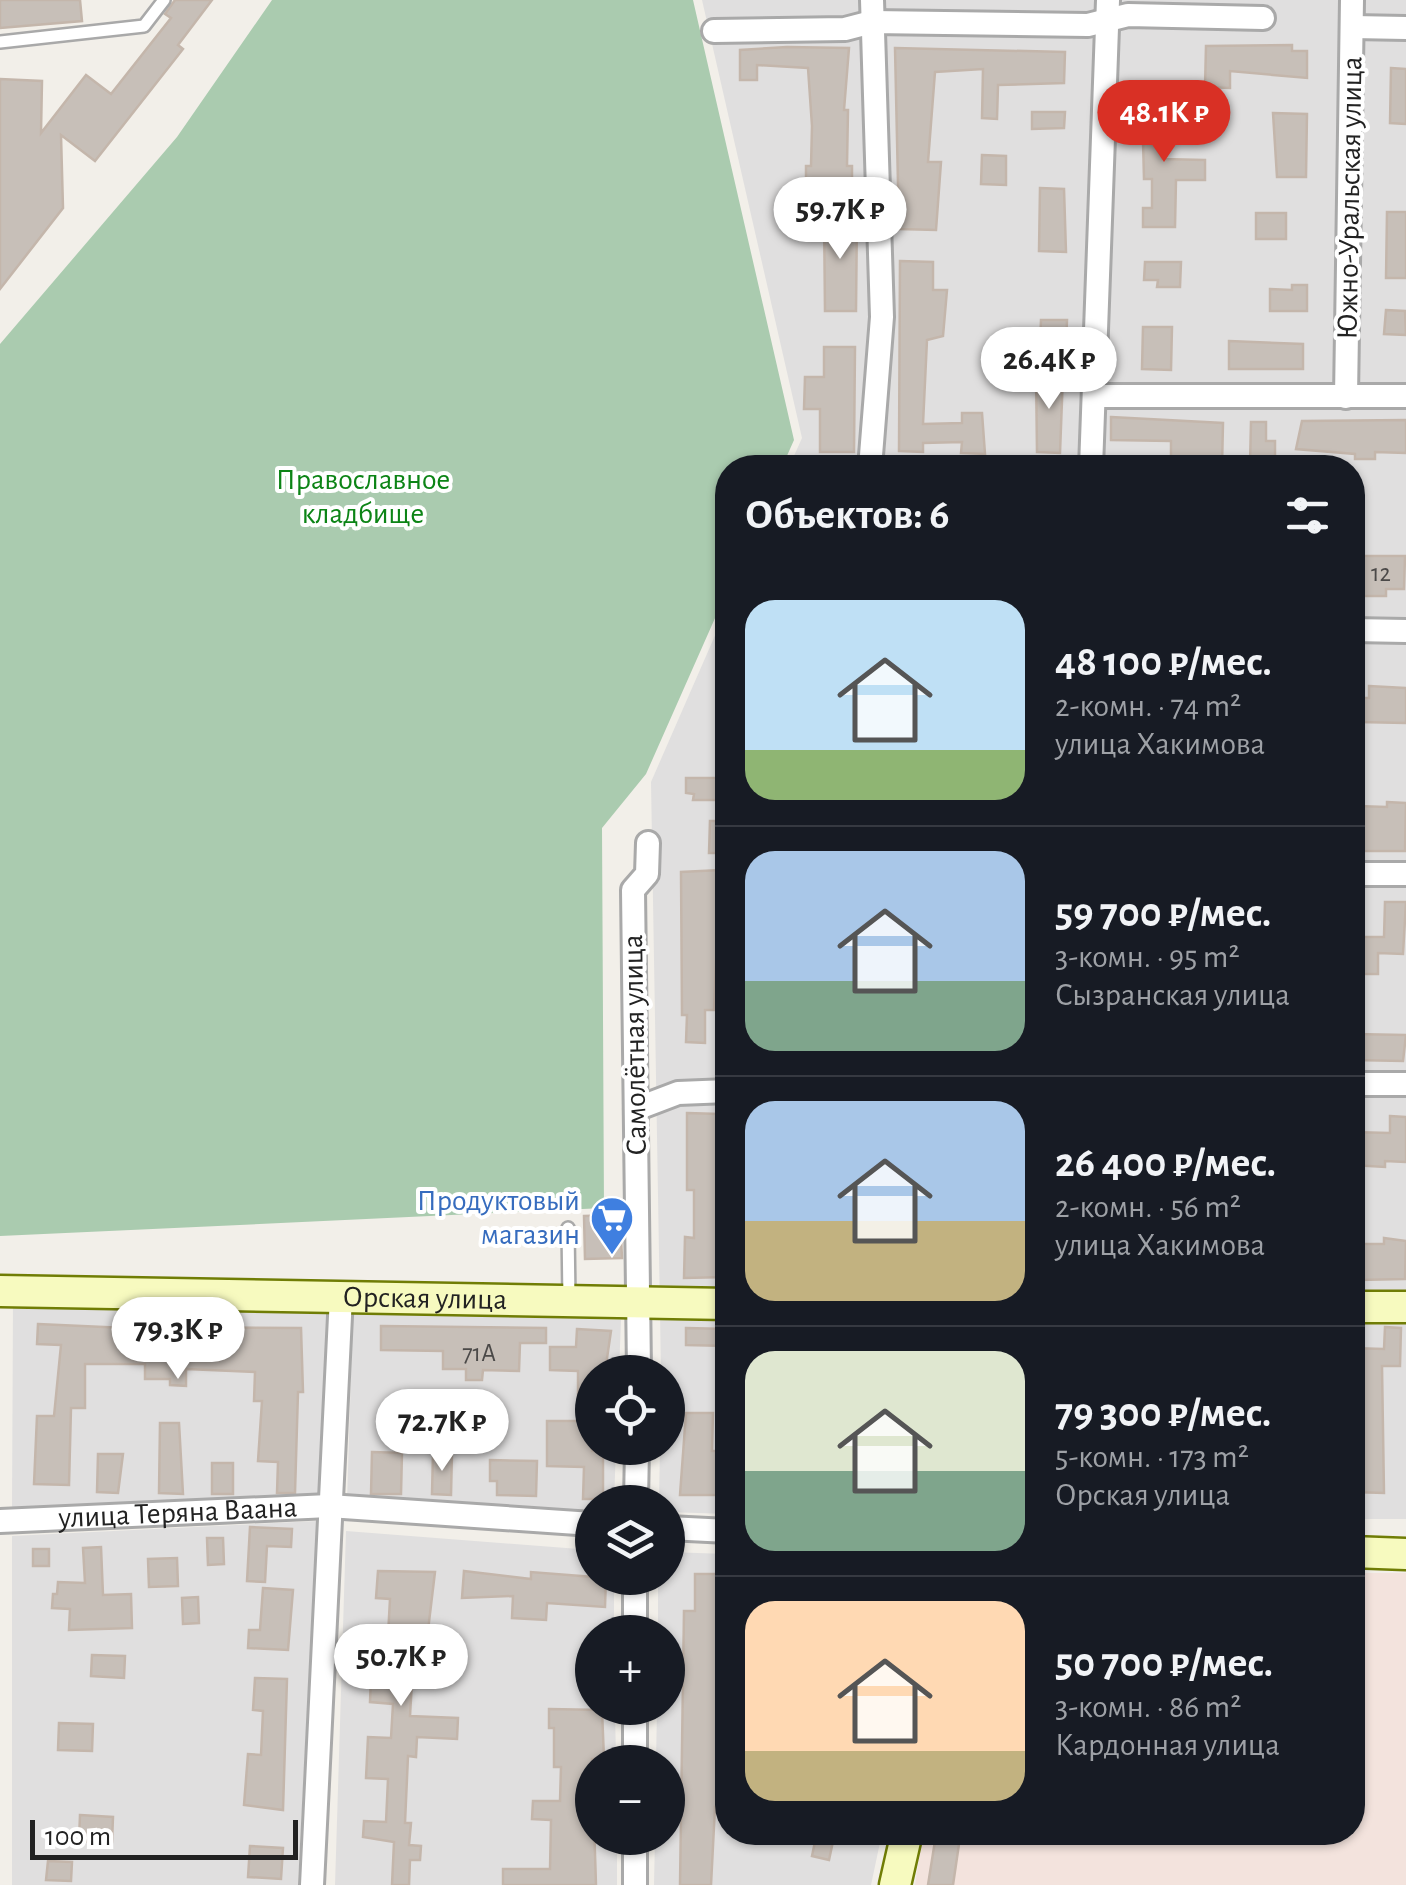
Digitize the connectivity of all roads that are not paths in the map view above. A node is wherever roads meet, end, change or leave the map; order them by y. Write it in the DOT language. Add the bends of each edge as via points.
graph roads {
  1 [pos="164,0"];
  2 [pos="1352,0"];
  3 [pos="1108,9"];
  4 [pos="872,11"];
  5 [pos="1263,18"];
  6 [pos="1353,27"];
  7 [pos="1406,28"];
  8 [pos="714,31"];
  9 [pos="0,42"];
  10 [pos="1094,396"];
  11 [pos="1406,396"];
  12 [pos="1346,397"];
  13 [pos="871,455"];
  14 [pos="1092,455"];
  15 [pos="1365,630"];
  16 [pos="1406,632"];
  17 [pos="648,843"];
  18 [pos="1365,874"];
  19 [pos="1406,874"];
  20 [pos="1365,1084"];
  21 [pos="1406,1084"];
  22 [pos="715,1092"];
  23 [pos="636,1109"];
  24 [pos="568,1228"];
  25 [pos="0,1292"];
  26 [pos="341,1296"];
  27 [pos="569,1300"];
  28 [pos="641,1302"];
  29 [pos="715,1304"];
  30 [pos="1365,1307"];
  31 [pos="1406,1307"];
  32 [pos="639,1355"];
  33 [pos="329,1506"];
  34 [pos="0,1521"];
  35 [pos="575,1523"];
  36 [pos="685,1529"];
  37 [pos="715,1530"];
  38 [pos="1365,1552"];
  39 [pos="1406,1554"];
  40 [pos="903,1845"];
  41 [pos="635,1855"];
  42 [pos="312,1885"];
  43 [pos="635,1885"];
  44 [pos="895,1885"];
  1 -- 9 [label="lane" via="144,26"];
  2 -- 6 [label="street, Южно-Уральская улица"];
  3 -- 4 [label="street" via="1088,25"];
  3 -- 5 [label="street"];
  3 -- 10 [label="street"];
  4 -- 8 [label="street" via="845,29"];
  4 -- 13 [label="street" via="882,317"];
  6 -- 7 [label="street"];
  6 -- 12 [label="street, Южно-Уральская улица"];
  10 -- 12 [label="street"];
  10 -- 14 [label="street"];
  11 -- 12 [label="street"];
  15 -- 16 [label="street"];
  17 -- 23 [label="street, Самолётная улица" via="647,874 633,890"];
  18 -- 19 [label="street"];
  20 -- 21 [label="street"];
  22 -- 23 [label="street" via="678,1093"];
  23 -- 28 [label="street, Самолётная улица"];
  24 -- 27 [label="lane"];
  25 -- 26 [label="main road, Орская улица"];
  26 -- 27 [label="main road, Орская улица"];
  26 -- 33 [label="street"];
  27 -- 28 [label="main road, Орская улица"];
  28 -- 29 [label="main road, Орская улица"];
  28 -- 32 [label="street, Самолётная улица"];
  30 -- 31 [label="main road"];
  33 -- 34 [label="street, улица Теряна Ваана"];
  33 -- 35 [label="street, улица Теряна Ваана"];
  33 -- 42 [label="street"];
  36 -- 37 [label="street"];
  38 -- 39 [label="main road"];
  40 -- 44 [label="main road"];
  41 -- 43 [label="street"];
}
